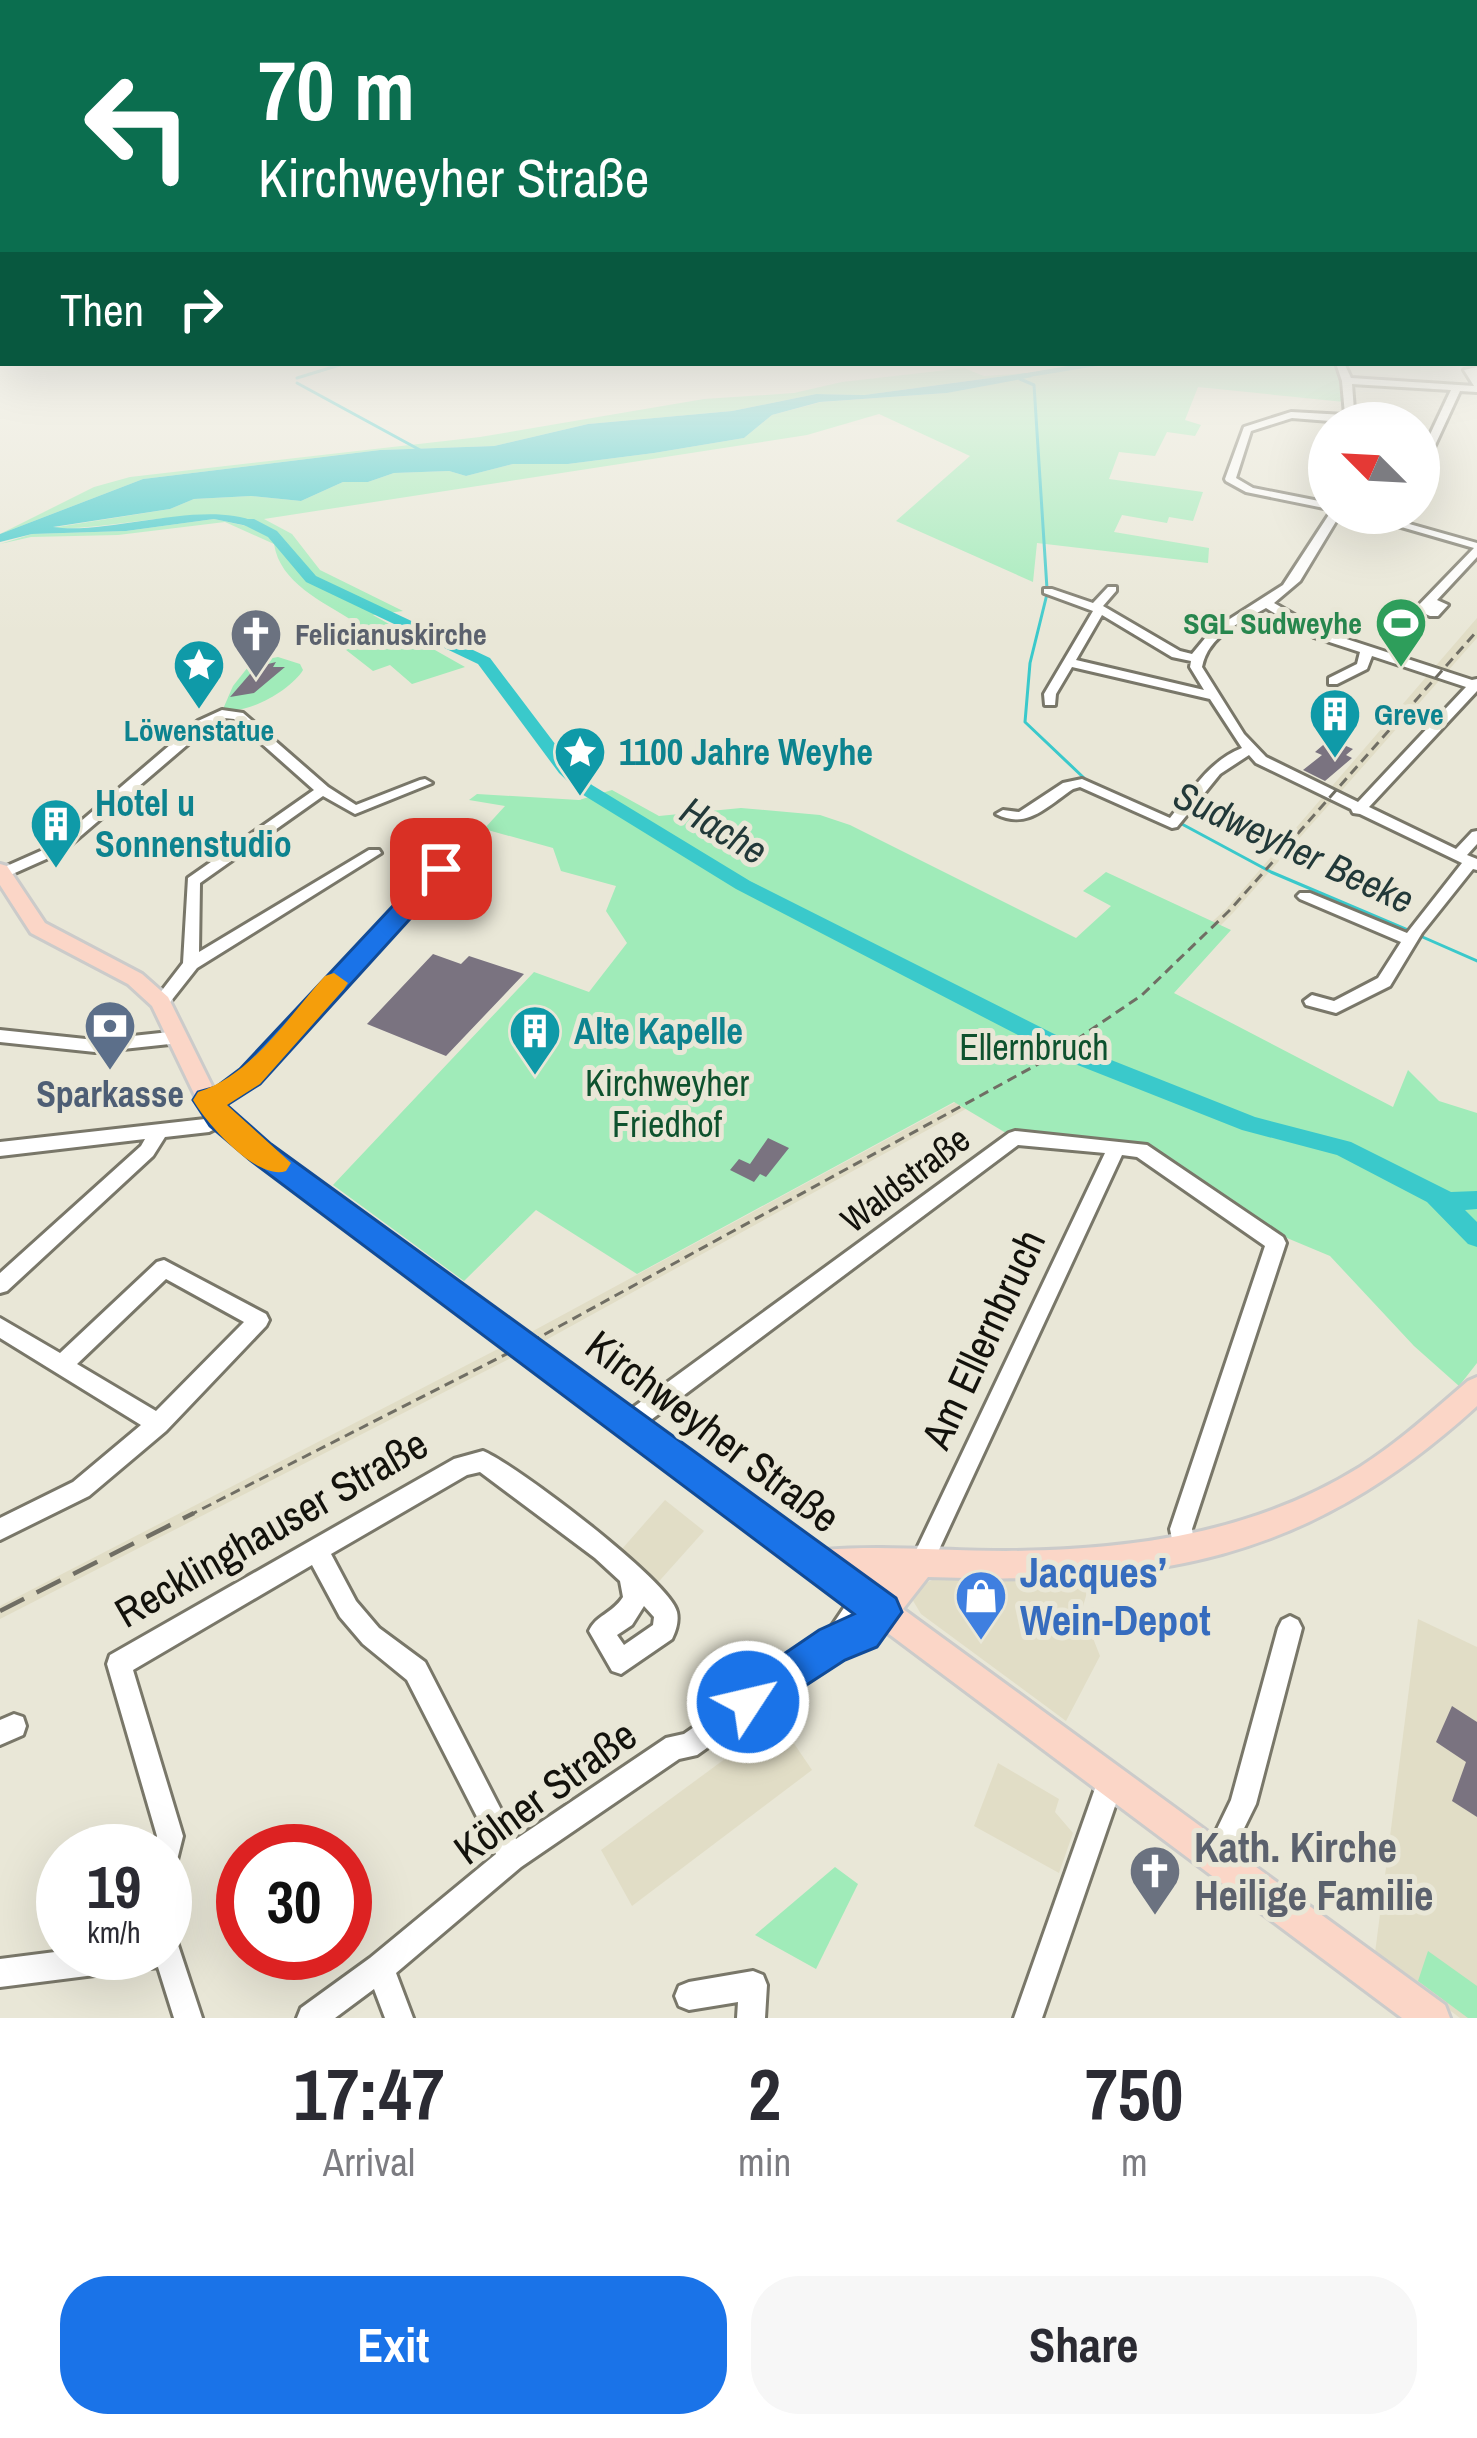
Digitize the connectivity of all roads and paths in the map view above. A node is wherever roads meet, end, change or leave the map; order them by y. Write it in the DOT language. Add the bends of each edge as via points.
graph roads {
  1 [pos="1242,445"];
  2 [pos="1308,502"];
  3 [pos="1318,534"];
  4 [pos="1438,534"];
  5 [pos="1477,549"];
  6 [pos="1112,589"];
  7 [pos="1048,591"];
  8 [pos="1430,601"];
  9 [pos="1268,604"];
  10 [pos="1098,608"];
  11 [pos="1367,650"];
  12 [pos="1196,659"];
  13 [pos="1069,662"];
  14 [pos="1333,681"];
  15 [pos="1476,685"];
  16 [pos="1212,696"];
  17 [pos="1050,702"];
  18 [pos="1249,749"];
  19 [pos="425,783"];
  20 [pos="322,790"];
  21 [pos="1358,810"];
  22 [pos="1004,814"];
  23 [pos="1477,835"];
  24 [pos="374,853"];
  25 [pos="1469,861"];
  26 [pos="441,869"];
  27 [pos="1,872"];
  28 [pos="1305,896"];
  29 [pos="1413,935"];
  30 [pos="190,964"];
  31 [pos="1312,1001"];
  32 [pos="161,1002"];
  33 [pos="0,1036"];
  34 [pos="179,1037"];
  35 [pos="214,1109"];
  36 [pos="159,1131"];
  37 [pos="0,1149"];
  38 [pos="1116,1149"];
  39 [pos="0,1286"];
  40 [pos="0,1328"];
  41 [pos="64,1363"];
  42 [pos="1477,1389"];
  43 [pos="158,1424"];
  44 [pos="628,1424"];
  45 [pos="0,1529"];
  46 [pos="317,1551"];
  47 [pos="1184,1551"];
  48 [pos="911,1560"];
  49 [pos="819,1565"];
  50 [pos="631,1578"];
  51 [pos="873,1605"];
  52 [pos="1290,1628"];
  53 [pos="1111,1780"];
  54 [pos="166,1824"];
  55 [pos="1217,1856"];
  56 [pos="512,1858"];
  57 [pos="36,1968"];
  58 [pos="380,1969"];
  59 [pos="0,1973"];
  60 [pos="175,1980"];
  61 [pos="689,1996"];
  62 [pos="188,2018"];
  63 [pos="311,2018"];
  64 [pos="399,2018"];
  65 [pos="751,2018"];
  66 [pos="1028,2018"];
  67 [pos="1432,2018"];
  1 -- 2 [label="street" via="1231,479"];
  3 -- 9 [label="street" via="1294,582"];
  4 -- 5 [label="street"];
  5 -- 8 [label="street"];
  6 -- 10 [label="street"];
  7 -- 10 [label="street"];
  9 -- 11 [label="street" via="1318,634"];
  9 -- 12 [label="street" via="1210,640"];
  10 -- 12 [label="street"];
  10 -- 13 [label="street"];
  11 -- 14 [label="street" via="1364,665"];
  11 -- 15 [label="street"];
  12 -- 16 [label="street"];
  13 -- 16 [label="street"];
  13 -- 17 [label="street"];
  15 -- 21 [label="street"];
  16 -- 18 [label="street"];
  18 -- 21 [label="street"];
  18 -- 22 [label="street" via="1217,768 1174,821 1082,783 1021,817"];
  19 -- 20 [label="street" via="355,810"];
  20 -- 27 [label="street" via="228,713 203,724 57,849"];
  20 -- 30 [label="street" via="193,881"];
  21 -- 25 [label="street"];
  23 -- 25 [label="street"];
  24 -- 30 [label="street"];
  25 -- 29 [label="street"];
  26 -- 35 [label="street"];
  27 -- 32 [label="main road, Kirchweyher Straße" via="38,928 135,979"];
  28 -- 29 [label="street"];
  29 -- 31 [label="street" via="1384,982 1365,995 1336,1007"];
  30 -- 32 [label="street"];
  32 -- 34 [label="main road, Kirchweyher Straße"];
  33 -- 34 [label="street" via="95,1046"];
  34 -- 35 [label="main road, Kirchweyher Straße"];
  35 -- 36 [label="street" via="208,1125"];
  35 -- 44 [label="main road, Kirchweyher Straße"];
  36 -- 37 [label="street"];
  36 -- 39 [label="street"];
  38 -- 44 [label="street, Waldstraße" via="1015,1138"];
  38 -- 47 [label="street, Waldstraße" via="1154,1156 1271,1235 1276,1251 1181,1529"];
  38 -- 48 [label="street, Am Ellernbruch"];
  40 -- 41 [label="street"];
  41 -- 43 [label="street"];
  41 -- 43 [label="street" via="164,1268 259,1320"];
  42 -- 47 [label="main road" via="1306,1514"];
  43 -- 45 [label="street" via="81,1489"];
  44 -- 49 [label="main road, Kirchweyher Straße"];
  46 -- 50 [label="street, Recklinghauser Straße" via="483,1461"];
  46 -- 54 [label="street, Recklinghauser Straße" via="119,1664"];
  46 -- 56 [label="street" via="348,1609 416,1671"];
  47 -- 48 [label="main road" via="1038,1564"];
  48 -- 49 [label="main road"];
  48 -- 51 [label="main road"];
  49 -- 51 [label="main road, Kirchweyher Straße"];
  51 -- 53 [label="main road, Kirchweyher Straße"];
  51 -- 56 [label="street, Kölner Straße" via="863,1633 833,1644"];
  52 -- 55 [label="street" via="1243,1804"];
  53 -- 55 [label="main road, Kirchweyher Straße"];
  53 -- 66 [label="street"];
  55 -- 67 [label="main road, Kirchweyher Straße"];
  56 -- 58 [label="street, Kölner Straße"];
  57 -- 59 [label="street"];
  58 -- 63 [label="street, Kölner Straße"];
  58 -- 64 [label="street"];
  60 -- 62 [label="street"];
  61 -- 65 [label="street" via="753,1985"];
}
